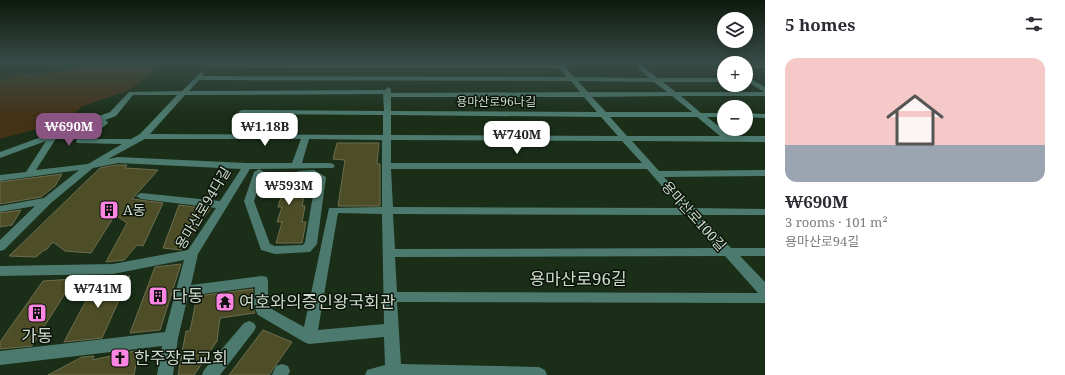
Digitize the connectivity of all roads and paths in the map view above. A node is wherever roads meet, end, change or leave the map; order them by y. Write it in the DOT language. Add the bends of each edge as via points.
graph roads {
  1 [pos="196,80"];
  2 [pos="388,80"];
  3 [pos="573,80"];
  4 [pos="656,80"];
  5 [pos="753,83"];
  6 [pos="765,90"];
  7 [pos="183,93"];
  8 [pos="388,94"];
  9 [pos="765,94"];
  10 [pos="586,95"];
  11 [pos="675,96"];
  12 [pos="242,112"];
  13 [pos="388,114"];
  14 [pos="699,114"];
  15 [pos="604,115"];
  16 [pos="717,115"];
  17 [pos="753,115"];
  18 [pos="765,116"];
  19 [pos="104,122"];
  20 [pos="54,135"];
  21 [pos="143,136"];
  22 [pos="306,137"];
  23 [pos="387,137"];
  24 [pos="85,138"];
  25 [pos="626,139"];
  26 [pos="730,139"];
  27 [pos="765,139"];
  28 [pos="131,142"];
  29 [pos="0,155"];
  30 [pos="90,166"];
  31 [pos="296,166"];
  32 [pos="330,166"];
  33 [pos="386,166"];
  34 [pos="648,166"];
  35 [pos="250,170"];
  36 [pos="765,173"];
  37 [pos="29,174"];
  38 [pos="656,174"];
  39 [pos="0,178"];
  40 [pos="141,196"];
  41 [pos="47,201"];
  42 [pos="223,205"];
  43 [pos="0,209"];
  44 [pos="388,209"];
  45 [pos="690,212"];
  46 [pos="765,212"];
  47 [pos="0,247"];
  48 [pos="726,251"];
  49 [pos="765,252"];
  50 [pos="389,253"];
  51 [pos="192,254"];
  52 [pos="0,271"];
  53 [pos="183,291"];
  54 [pos="765,291"];
  55 [pos="391,297"];
  56 [pos="765,298"];
  57 [pos="249,327"];
  58 [pos="392,330"];
  59 [pos="309,337"];
  60 [pos="171,338"];
  61 [pos="0,358"];
  62 [pos="392,373"];
  63 [pos="474,374"];
  64 [pos="165,375"];
  65 [pos="210,375"];
  66 [pos="373,375"];
  67 [pos="538,375"];
  1 -- 7 [label="street"];
  2 -- 8 [label="street"];
  3 -- 10 [label="street, 용마산로100길"];
  4 -- 11 [label="street"];
  5 -- 6 [label="street"];
  7 -- 8 [label="street"];
  7 -- 20 [label="street" via="131,93 113,114"];
  7 -- 21 [label="street"];
  8 -- 10 [label="street"];
  8 -- 13 [label="street"];
  9 -- 11 [label="street"];
  10 -- 11 [label="street"];
  10 -- 15 [label="street, 용마산로100길"];
  11 -- 14 [label="street"];
  12 -- 13 [label="street"];
  13 -- 15 [label="street, 용마산로96나길"];
  13 -- 23 [label="street"];
  14 -- 15 [label="street"];
  14 -- 16 [label="street"];
  14 -- 26 [label="street"];
  15 -- 25 [label="street, 용마산로100길"];
  17 -- 18 [label="street"];
  19 -- 24 [label="street"];
  20 -- 24 [label="street"];
  20 -- 29 [label="street"];
  20 -- 37 [label="street"];
  21 -- 22 [label="street"];
  21 -- 28 [label="street"];
  22 -- 23 [label="street"];
  22 -- 31 [label="street"];
  23 -- 25 [label="street"];
  23 -- 33 [label="street"];
  24 -- 28 [label="street" via="80,141"];
  25 -- 26 [label="street"];
  25 -- 34 [label="street, 용마산로100길"];
  26 -- 27 [label="street"];
  28 -- 30 [label="street"];
  30 -- 35 [label="street" via="118,160"];
  30 -- 37 [label="street"];
  30 -- 41 [label="street"];
  31 -- 32 [label="street"];
  31 -- 35 [label="street"];
  33 -- 34 [label="street"];
  33 -- 44 [label="street"];
  34 -- 38 [label="street, 용마산로100길"];
  35 -- 35 [label="street" via="314,173 320,176 311,244 306,249 275,250 265,247 249,201"];
  35 -- 42 [label="street, 용마산로94다길"];
  36 -- 38 [label="street"];
  37 -- 39 [label="street"];
  38 -- 45 [label="street, 용마산로100길"];
  40 -- 42 [label="street"];
  41 -- 43 [label="street"];
  41 -- 47 [label="street"];
  42 -- 51 [label="street, 용마산로94다길"];
  44 -- 45 [label="street"];
  44 -- 50 [label="street"];
  44 -- 59 [label="street" via="333,210"];
  45 -- 46 [label="street"];
  45 -- 48 [label="street, 용마산로100길"];
  48 -- 49 [label="street"];
  48 -- 50 [label="street"];
  48 -- 54 [label="street, 용마산로100길"];
  50 -- 55 [label="street"];
  51 -- 52 [label="street" via="113,269"];
  51 -- 53 [label="street, 용마산로94다길"];
  53 -- 59 [label="street" via="262,280 263,311"];
  53 -- 60 [label="street, 용마산로94다길"];
  55 -- 56 [label="street, 용마산로96길"];
  55 -- 58 [label="street"];
  57 -- 65 [label="street"];
  58 -- 59 [label="street"];
  58 -- 62 [label="street"];
  60 -- 61 [label="street"];
  60 -- 64 [label="street, 용마산로94다길"];
  62 -- 63 [label="street"];
  62 -- 66 [label="street"];
  63 -- 67 [label="street"];
}
